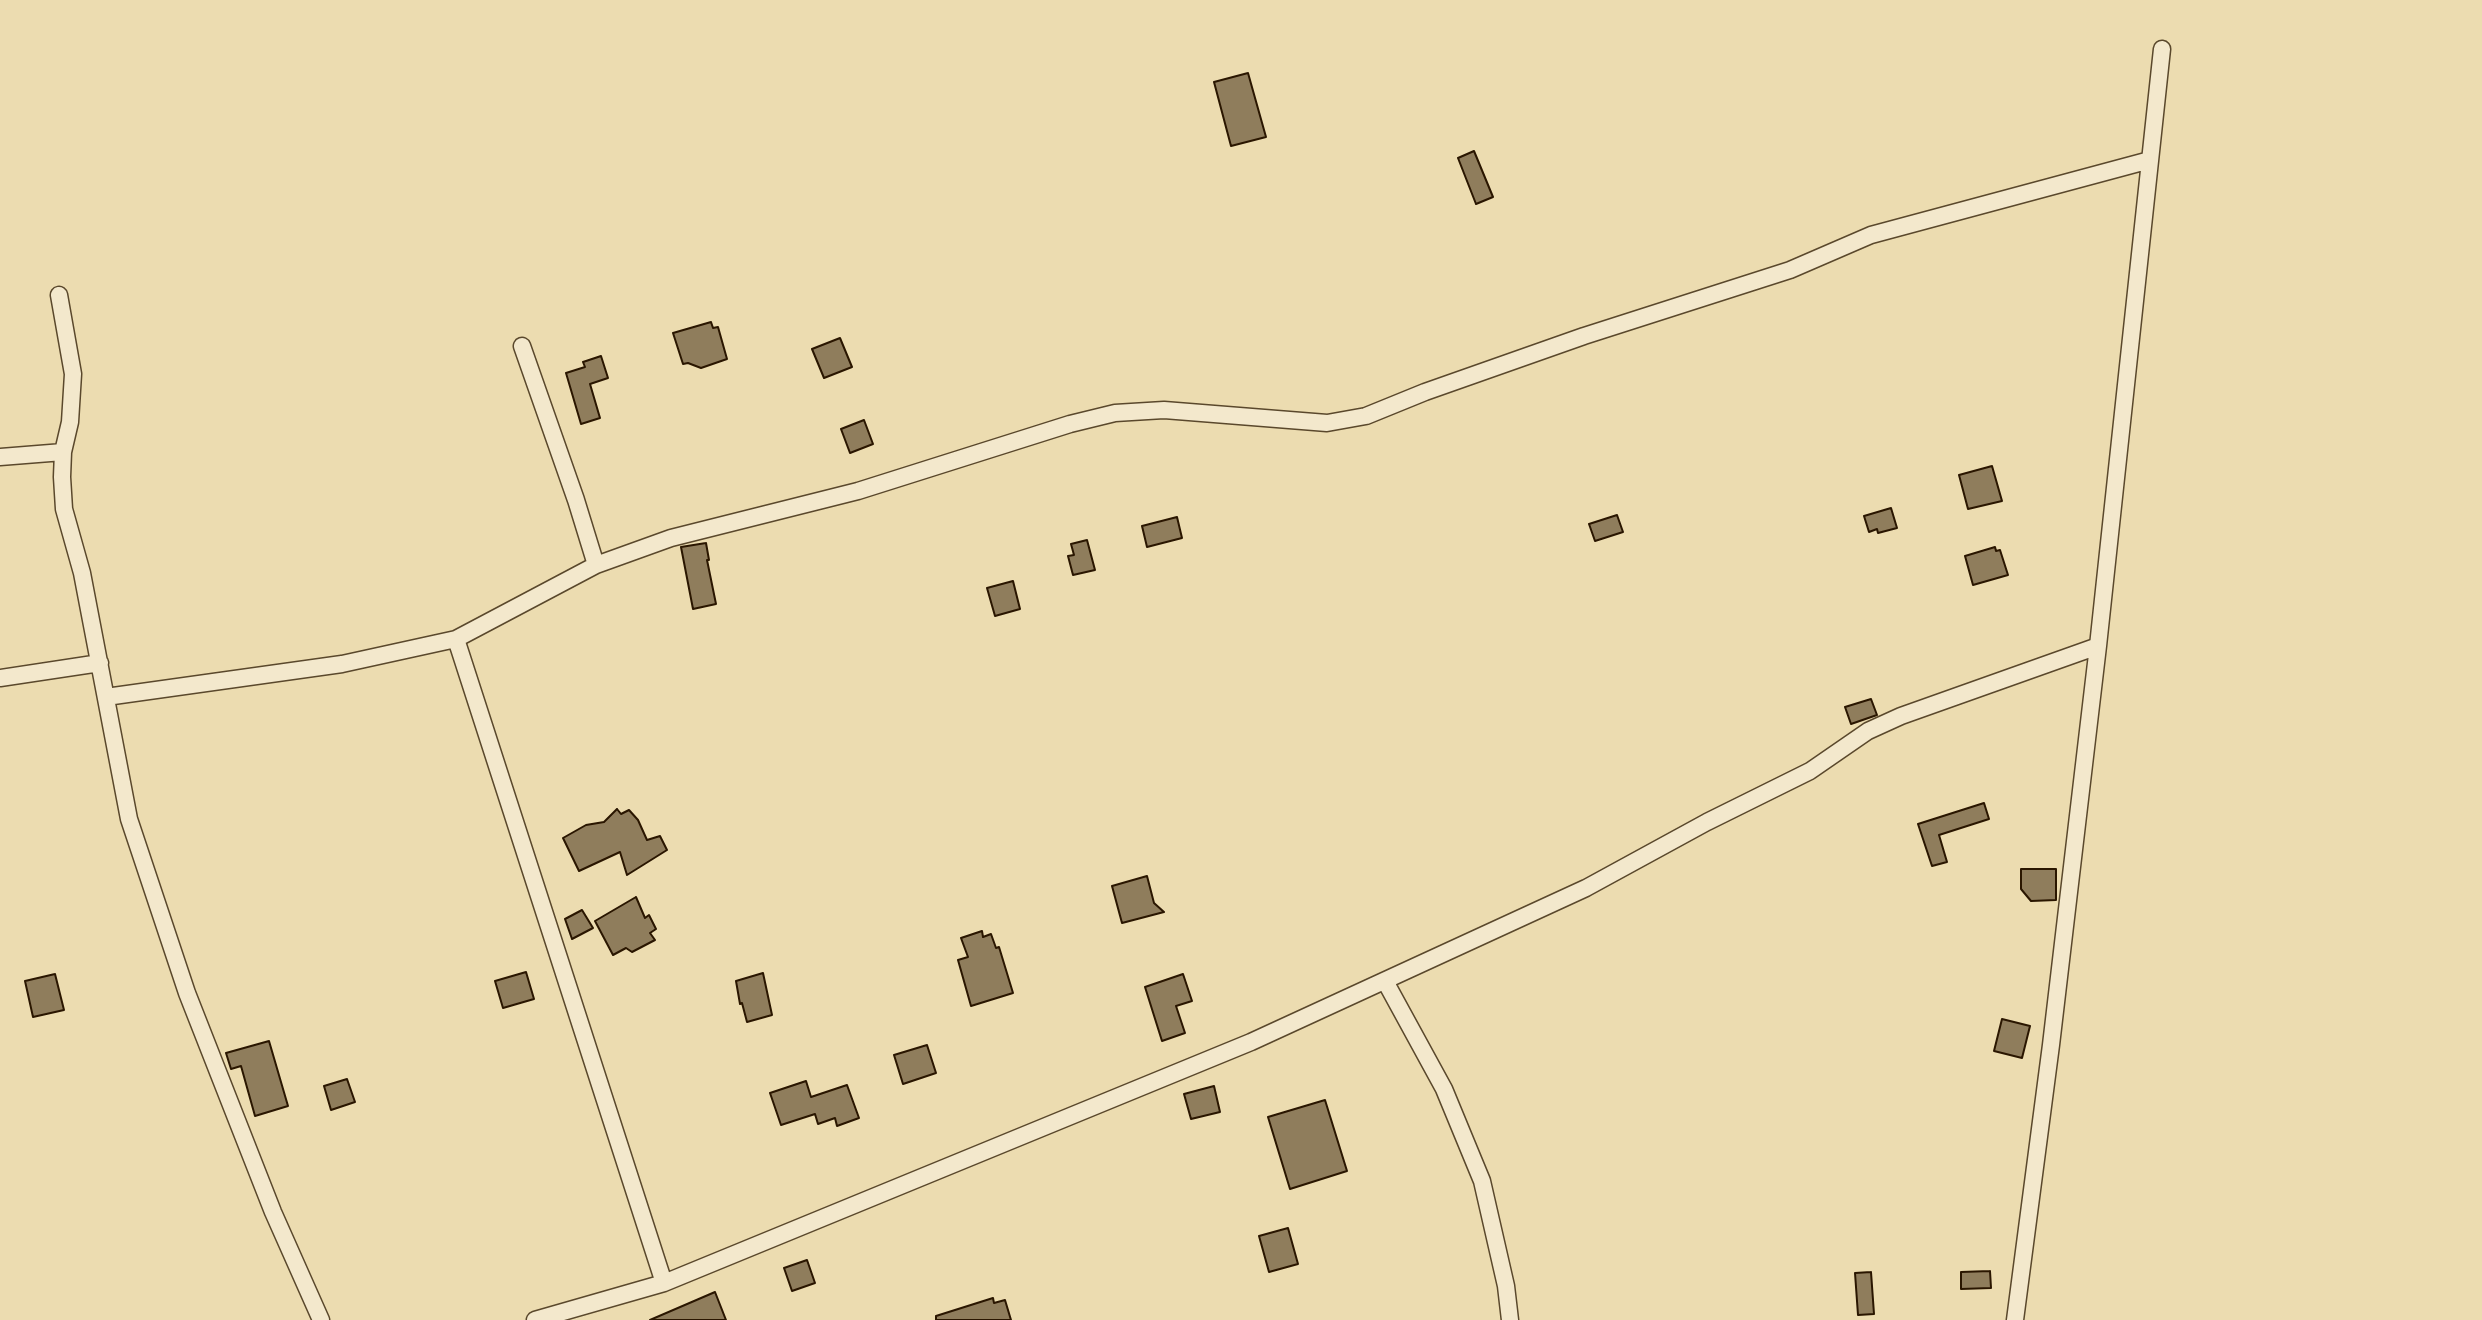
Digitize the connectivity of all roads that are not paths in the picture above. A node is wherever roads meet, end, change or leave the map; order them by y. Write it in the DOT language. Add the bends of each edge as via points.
graph roads {
  1 [pos="2162,49"];
  2 [pos="2150,160"];
  3 [pos="59,295"];
  4 [pos="522,346"];
  5 [pos="63,452"];
  6 [pos="0,457"];
  7 [pos="596,565"];
  8 [pos="456,639"];
  9 [pos="2098,646"];
  10 [pos="100,663"];
  11 [pos="0,678"];
  12 [pos="106,697"];
  13 [pos="1385,981"];
  14 [pos="664,1283"];
  15 [pos="321,1320"];
  16 [pos="535,1320"];
  17 [pos="1510,1320"];
  18 [pos="2015,1320"];
  1 -- 2 [label="street"];
  2 -- 7 [label="street" via="1871,235 1790,270 1584,336 1366,416 1327,423 1164,410 1115,413 858,491 671,538"];
  2 -- 9 [label="street"];
  3 -- 5 [label="street" via="73,374 71,422"];
  4 -- 7 [label="street"];
  5 -- 6 [label="street"];
  5 -- 10 [label="street" via="64,509"];
  7 -- 8 [label="street"];
  8 -- 12 [label="street" via="341,663"];
  8 -- 14 [label="street"];
  9 -- 13 [label="street" via="1868,731 1810,771 1586,888"];
  9 -- 18 [label="street"];
  10 -- 11 [label="street"];
  10 -- 12 [label="street"];
  12 -- 15 [label="street" via="130,820 187,993"];
  13 -- 14 [label="street" via="1251,1042"];
  13 -- 17 [label="street" via="1444,1089 1482,1181"];
  14 -- 16 [label="street"];
}
